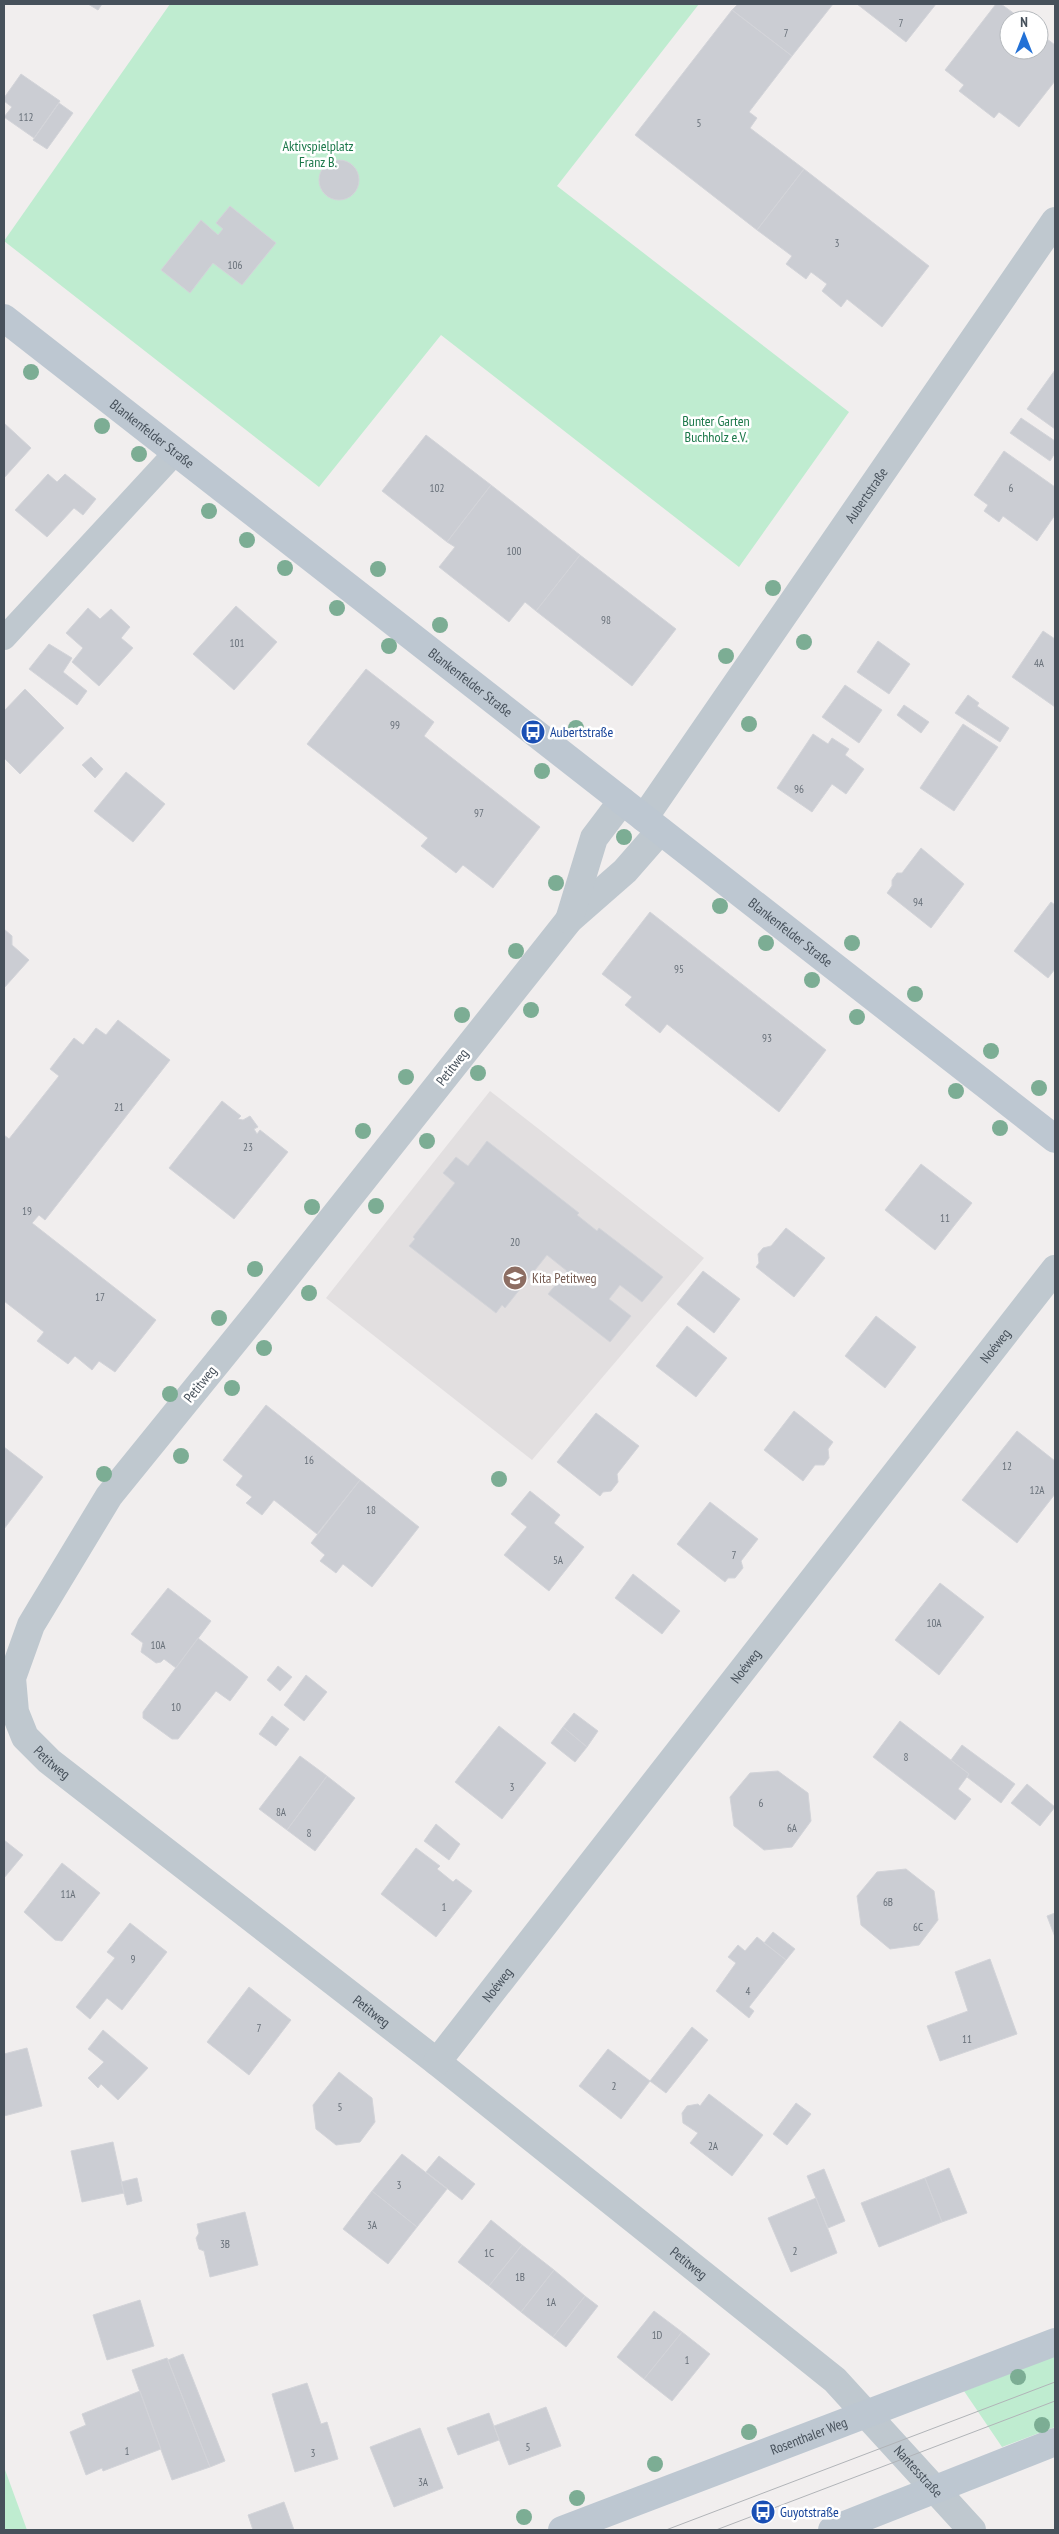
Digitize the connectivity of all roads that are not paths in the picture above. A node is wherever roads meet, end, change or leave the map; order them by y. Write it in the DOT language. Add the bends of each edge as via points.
graph roads {
  1 [pos="1055,221"];
  2 [pos="4,318"];
  3 [pos="176,452"];
  4 [pos="4,638"];
  5 [pos="622,801"];
  6 [pos="652,824"];
  7 [pos="569,920"];
  8 [pos="1055,1139"];
  9 [pos="1055,1269"];
  10 [pos="437,2062"];
  11 [pos="1055,2342"];
  12 [pos="866,2414"];
  13 [pos="1055,2442"];
  14 [pos="934,2490"];
  15 [pos="562,2530"];
  16 [pos="832,2530"];
  17 [pos="972,2530"];
  1 -- 6 [label="street, Aubertstraße"];
  2 -- 3 [label="street, Blankenfelder Straße"];
  3 -- 4 [label="lane"];
  3 -- 5 [label="street, Blankenfelder Straße"];
  5 -- 6 [label="street, Blankenfelder Straße"];
  5 -- 7 [label="street, Petitweg" via="594,838"];
  6 -- 7 [label="street, Petitweg" via="625,872"];
  6 -- 8 [label="street, Blankenfelder Straße"];
  7 -- 10 [label="street, Petitweg" via="108,1496 31,1624 12,1678 15,1712 24,1737 49,1761"];
  9 -- 10 [label="street, Noéweg"];
  10 -- 12 [label="street, Petitweg" via="834,2380"];
  11 -- 12 [label="street, Rosenthaler Weg"];
  12 -- 14 [label="street, Nantesstraße"];
  12 -- 15 [label="street, Rosenthaler Weg"];
  13 -- 14 [label="street"];
  14 -- 16 [label="street"];
  14 -- 17 [label="street, Nantesstraße"];
}
